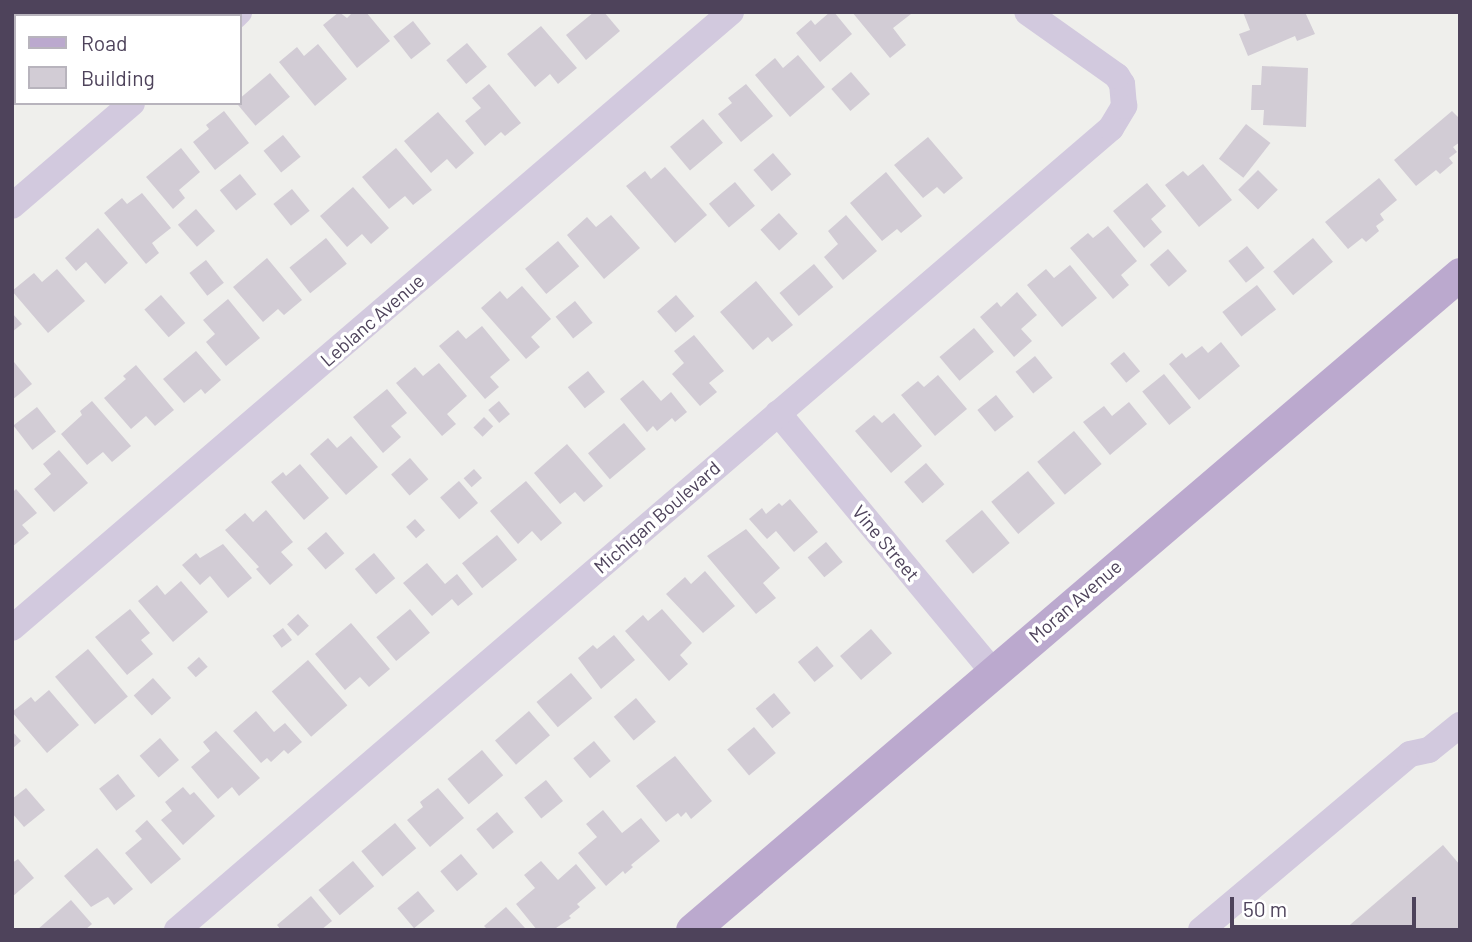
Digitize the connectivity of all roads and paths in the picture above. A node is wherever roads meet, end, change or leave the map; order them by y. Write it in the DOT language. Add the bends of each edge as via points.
graph roads {
  1 [pos="731,12"];
  2 [pos="1027,12"];
  3 [pos="130,105"];
  4 [pos="12,206"];
  5 [pos="1460,274"];
  6 [pos="778,413"];
  7 [pos="12,628"];
  8 [pos="993,672"];
  9 [pos="1460,725"];
  10 [pos="177,930"];
  11 [pos="692,930"];
  12 [pos="1201,930"];
  1 -- 7 [label="street, Leblanc Avenue"];
  2 -- 6 [label="street, Michigan Boulevard" via="1108,67 1122,84 1119,118"];
  3 -- 4 [label="street"];
  5 -- 8 [label="main road, Moran Avenue"];
  6 -- 8 [label="street, Vine Street"];
  6 -- 10 [label="street, Michigan Boulevard"];
  8 -- 11 [label="main road, Moran Avenue"];
  9 -- 12 [label="street" via="1429,750 1410,754"];
}
